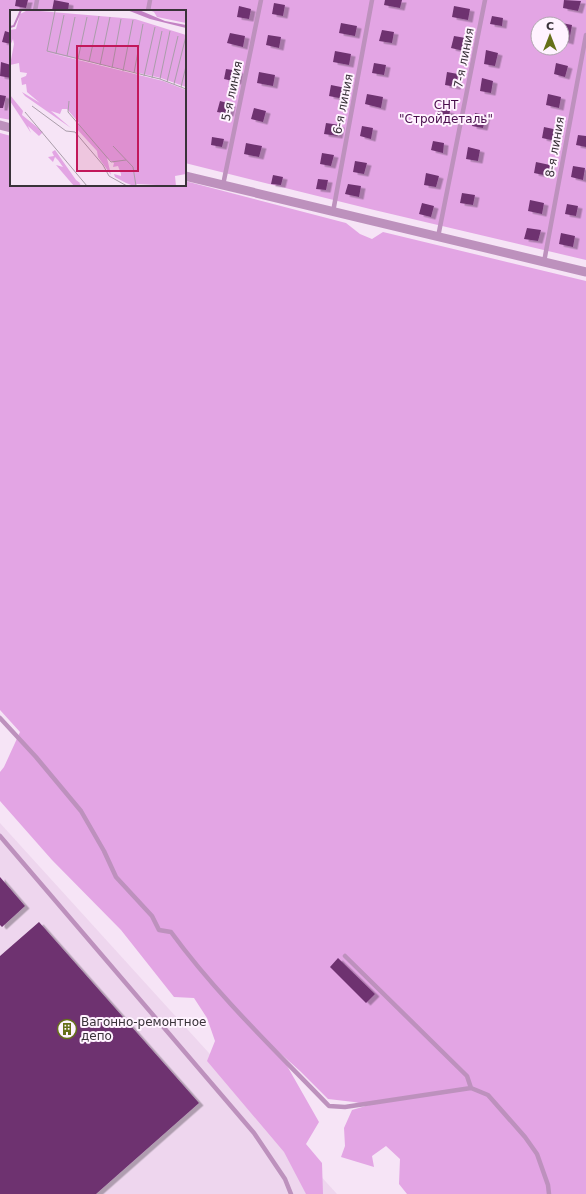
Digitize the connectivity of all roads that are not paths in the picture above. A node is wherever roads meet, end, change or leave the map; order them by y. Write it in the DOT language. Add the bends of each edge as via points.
graph roads {
  1 [pos="37,0"];
  2 [pos="150,0"];
  3 [pos="261,0"];
  4 [pos="372,0"];
  5 [pos="485,0"];
  6 [pos="35,10"];
  7 [pos="148,10"];
  8 [pos="586,35"];
  9 [pos="0,125"];
  10 [pos="10,126"];
  11 [pos="186,176"];
  12 [pos="223,186"];
  13 [pos="333,212"];
  14 [pos="438,237"];
  15 [pos="544,262"];
  16 [pos="586,272"];
  17 [pos="0,718"];
  18 [pos="0,836"];
  19 [pos="345,956"];
  20 [pos="471,1088"];
  21 [pos="291,1194"];
  22 [pos="549,1194"];
  1 -- 6 [label="lane"];
  2 -- 7 [label="lane"];
  3 -- 12 [label="lane, 5-я линия"];
  4 -- 13 [label="lane, 6-я линия"];
  5 -- 14 [label="lane, 7-я линия"];
  8 -- 15 [label="lane, 8-я линия"];
  9 -- 10 [label="street"];
  11 -- 12 [label="street"];
  12 -- 13 [label="street"];
  13 -- 14 [label="street"];
  14 -- 15 [label="street"];
  15 -- 16 [label="street"];
  17 -- 20 [label="lane" via="81,811 116,877 152,916 158,930 170,932 232,1005 329,1106 345,1107"];
  18 -- 21 [label="lane" via="254,1133 285,1179"];
  19 -- 20 [label="lane" via="467,1076"];
  20 -- 22 [label="lane" via="488,1095 525,1137 537,1154"];
}
